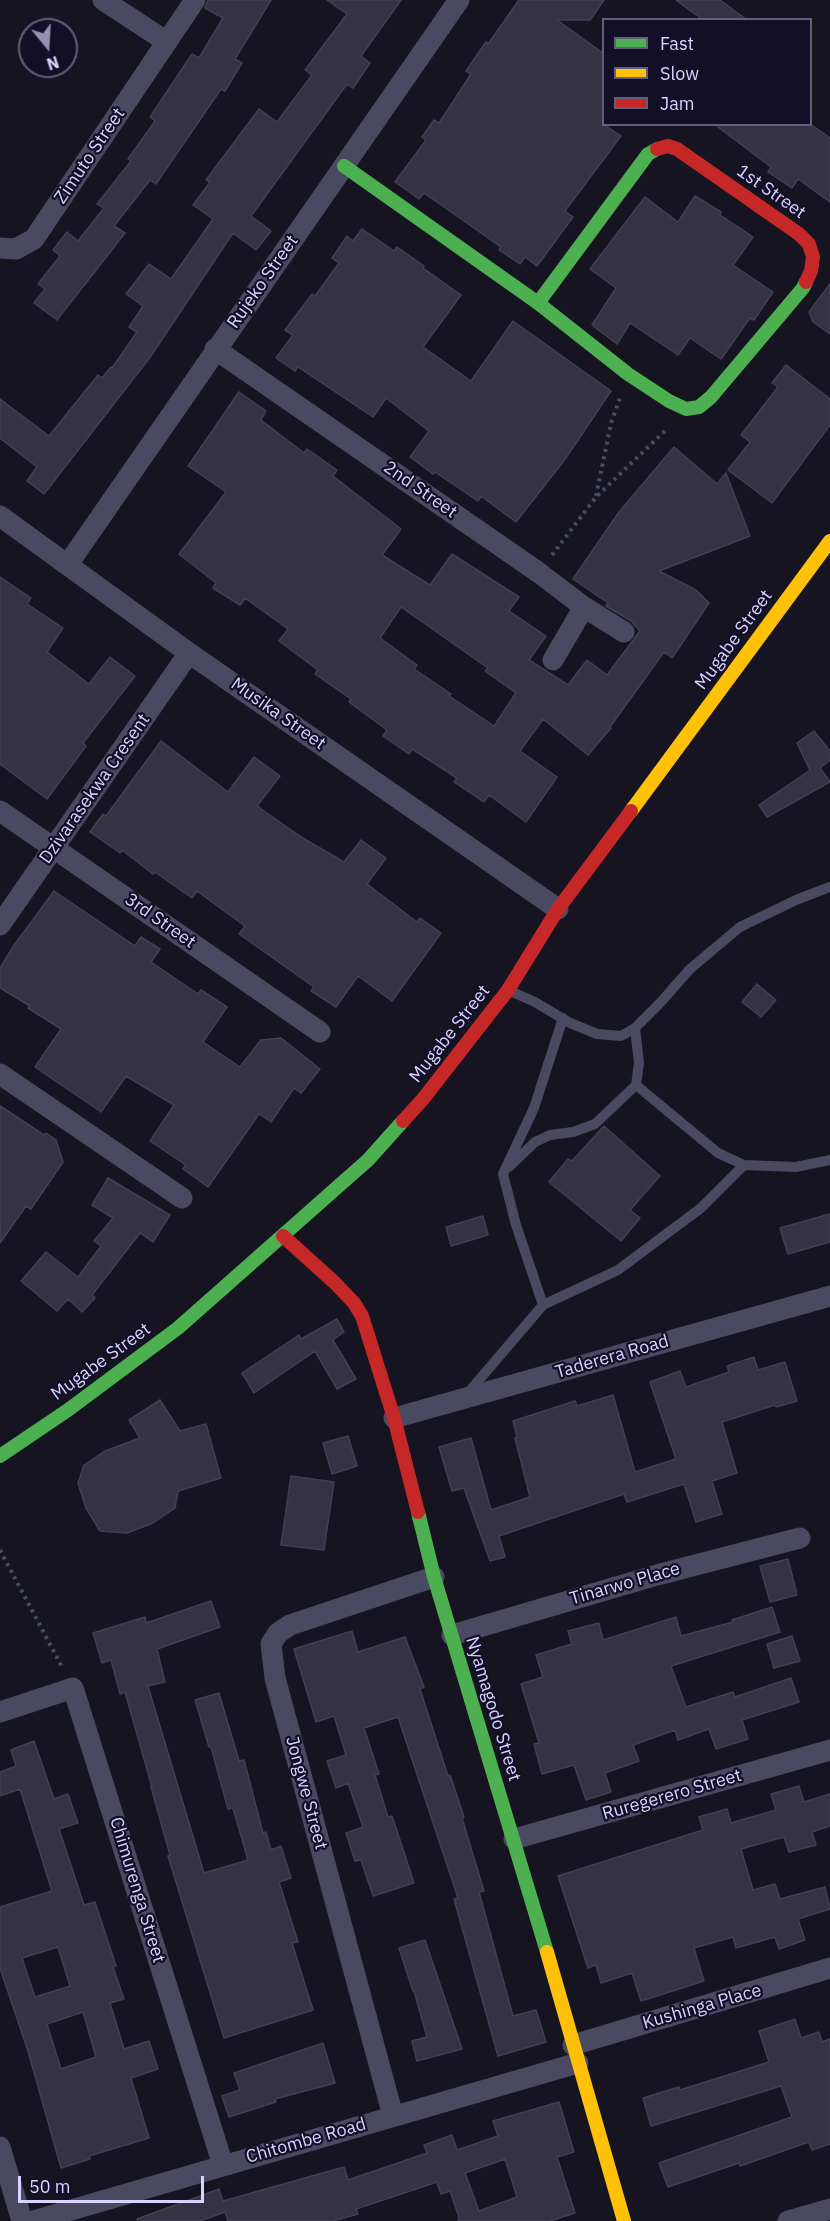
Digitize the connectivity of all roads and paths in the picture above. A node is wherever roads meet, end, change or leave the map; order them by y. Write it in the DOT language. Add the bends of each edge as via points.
graph roads {
  1 [pos="103,0"];
  2 [pos="195,0"];
  3 [pos="459,0"];
  4 [pos="167,42"];
  5 [pos="344,166"];
  6 [pos="0,248"];
  7 [pos="538,303"];
  8 [pos="215,349"];
  9 [pos="628,374"];
  10 [pos="686,409"];
  11 [pos="596,497"];
  12 [pos="0,516"];
  13 [pos="830,541"];
  14 [pos="68,564"];
  15 [pos="538,572"];
  16 [pos="584,607"];
  17 [pos="624,632"];
  18 [pos="189,653"];
  19 [pos="553,660"];
  20 [pos="0,811"];
  21 [pos="54,848"];
  22 [pos="830,887"];
  23 [pos="558,909"];
  24 [pos="0,926"];
  25 [pos="508,990"];
  26 [pos="563,1018"];
  27 [pos="635,1028"];
  28 [pos="320,1032"];
  29 [pos="0,1074"];
  30 [pos="636,1085"];
  31 [pos="830,1160"];
  32 [pos="744,1165"];
  33 [pos="502,1174"];
  34 [pos="182,1198"];
  35 [pos="283,1236"];
  36 [pos="830,1296"];
  37 [pos="543,1305"];
  38 [pos="463,1399"];
  39 [pos="394,1419"];
  40 [pos="0,1456"];
  41 [pos="800,1538"];
  42 [pos="0,1550"];
  43 [pos="434,1577"];
  44 [pos="452,1635"];
  45 [pos="73,1688"];
  46 [pos="0,1712"];
  47 [pos="830,1750"];
  48 [pos="514,1839"];
  49 [pos="830,1968"];
  50 [pos="576,2054"];
  51 [pos="393,2116"];
  52 [pos="0,2147"];
  53 [pos="223,2165"];
  54 [pos="830,2209"];
  55 [pos="22,2221"];
  56 [pos="33,2221"];
  57 [pos="624,2221"];
  58 [pos="788,2221"];
  1 -- 4 [label="street"];
  2 -- 4 [label="street, Zimuto Street"];
  3 -- 5 [label="street, Rujeko Street"];
  4 -- 6 [label="street, Zimuto Street" via="34,239 16,249"];
  5 -- 7 [label="street"];
  5 -- 8 [label="street, Rujeko Street"];
  7 -- 9 [label="street"];
  7 -- 10 [label="street, 1st Street" via="648,154 660,147 677,149 799,234 809,244 813,257 803,288 711,397 699,408"];
  8 -- 14 [label="street, Rujeko Street"];
  8 -- 15 [label="street, 2nd Street"];
  9 -- 10 [label="street"];
  9 -- 11 [label="path" via="611,423"];
  10 -- 11 [label="path"];
  11 -- 15 [label="path"];
  12 -- 14 [label="street, Musika Street"];
  13 -- 23 [label="street, Mugabe Street"];
  14 -- 18 [label="street, Musika Street"];
  15 -- 16 [label="street, 2nd Street"];
  16 -- 17 [label="street, 2nd Street"];
  16 -- 19 [label="street"];
  18 -- 21 [label="street, Dzivarasekwa Cresent"];
  18 -- 23 [label="street, Musika Street"];
  20 -- 21 [label="street, 3rd Street"];
  21 -- 24 [label="street, Dzivarasekwa Cresent"];
  21 -- 28 [label="street, 3rd Street"];
  22 -- 27 [label="lane" via="740,927 690,969"];
  23 -- 25 [label="street, Mugabe Street"];
  25 -- 26 [label="lane"];
  25 -- 35 [label="street, Mugabe Street" via="423,1099 368,1160"];
  26 -- 27 [label="lane" via="597,1034 621,1036"];
  26 -- 33 [label="lane" via="534,1108"];
  27 -- 30 [label="lane" via="639,1063"];
  29 -- 34 [label="street"];
  30 -- 32 [label="lane" via="718,1153"];
  30 -- 33 [label="lane" via="595,1124 535,1142"];
  31 -- 32 [label="lane" via="796,1167"];
  32 -- 37 [label="lane" via="701,1208 618,1270"];
  33 -- 37 [label="lane"];
  35 -- 39 [label="street, Nyamagodo Street" via="341,1289 362,1316"];
  35 -- 40 [label="street, Mugabe Street" via="178,1328"];
  36 -- 38 [label="street, Taderera Road"];
  37 -- 38 [label="lane"];
  38 -- 39 [label="street, Taderera Road"];
  39 -- 43 [label="street, Nyamagodo Street"];
  41 -- 44 [label="street, Tinarwo Place"];
  42 -- 45 [label="path"];
  43 -- 44 [label="street, Nyamagodo Street"];
  43 -- 51 [label="street, Jongwe Street" via="290,1624 271,1644 275,1678"];
  44 -- 48 [label="street, Nyamagodo Street"];
  45 -- 46 [label="street"];
  45 -- 53 [label="street, Chimurenga Street"];
  47 -- 48 [label="street, Ruregerero Street"];
  48 -- 50 [label="street, Nyamagodo Street"];
  49 -- 50 [label="street, Kushinga Place"];
  50 -- 51 [label="street, Chitombe Road"];
  50 -- 57 [label="street, Nyamagodo Street"];
  51 -- 53 [label="street, Chitombe Road"];
  52 -- 55 [label="street"];
  53 -- 56 [label="street, Chitombe Road"];
  54 -- 58 [label="street"];
}
